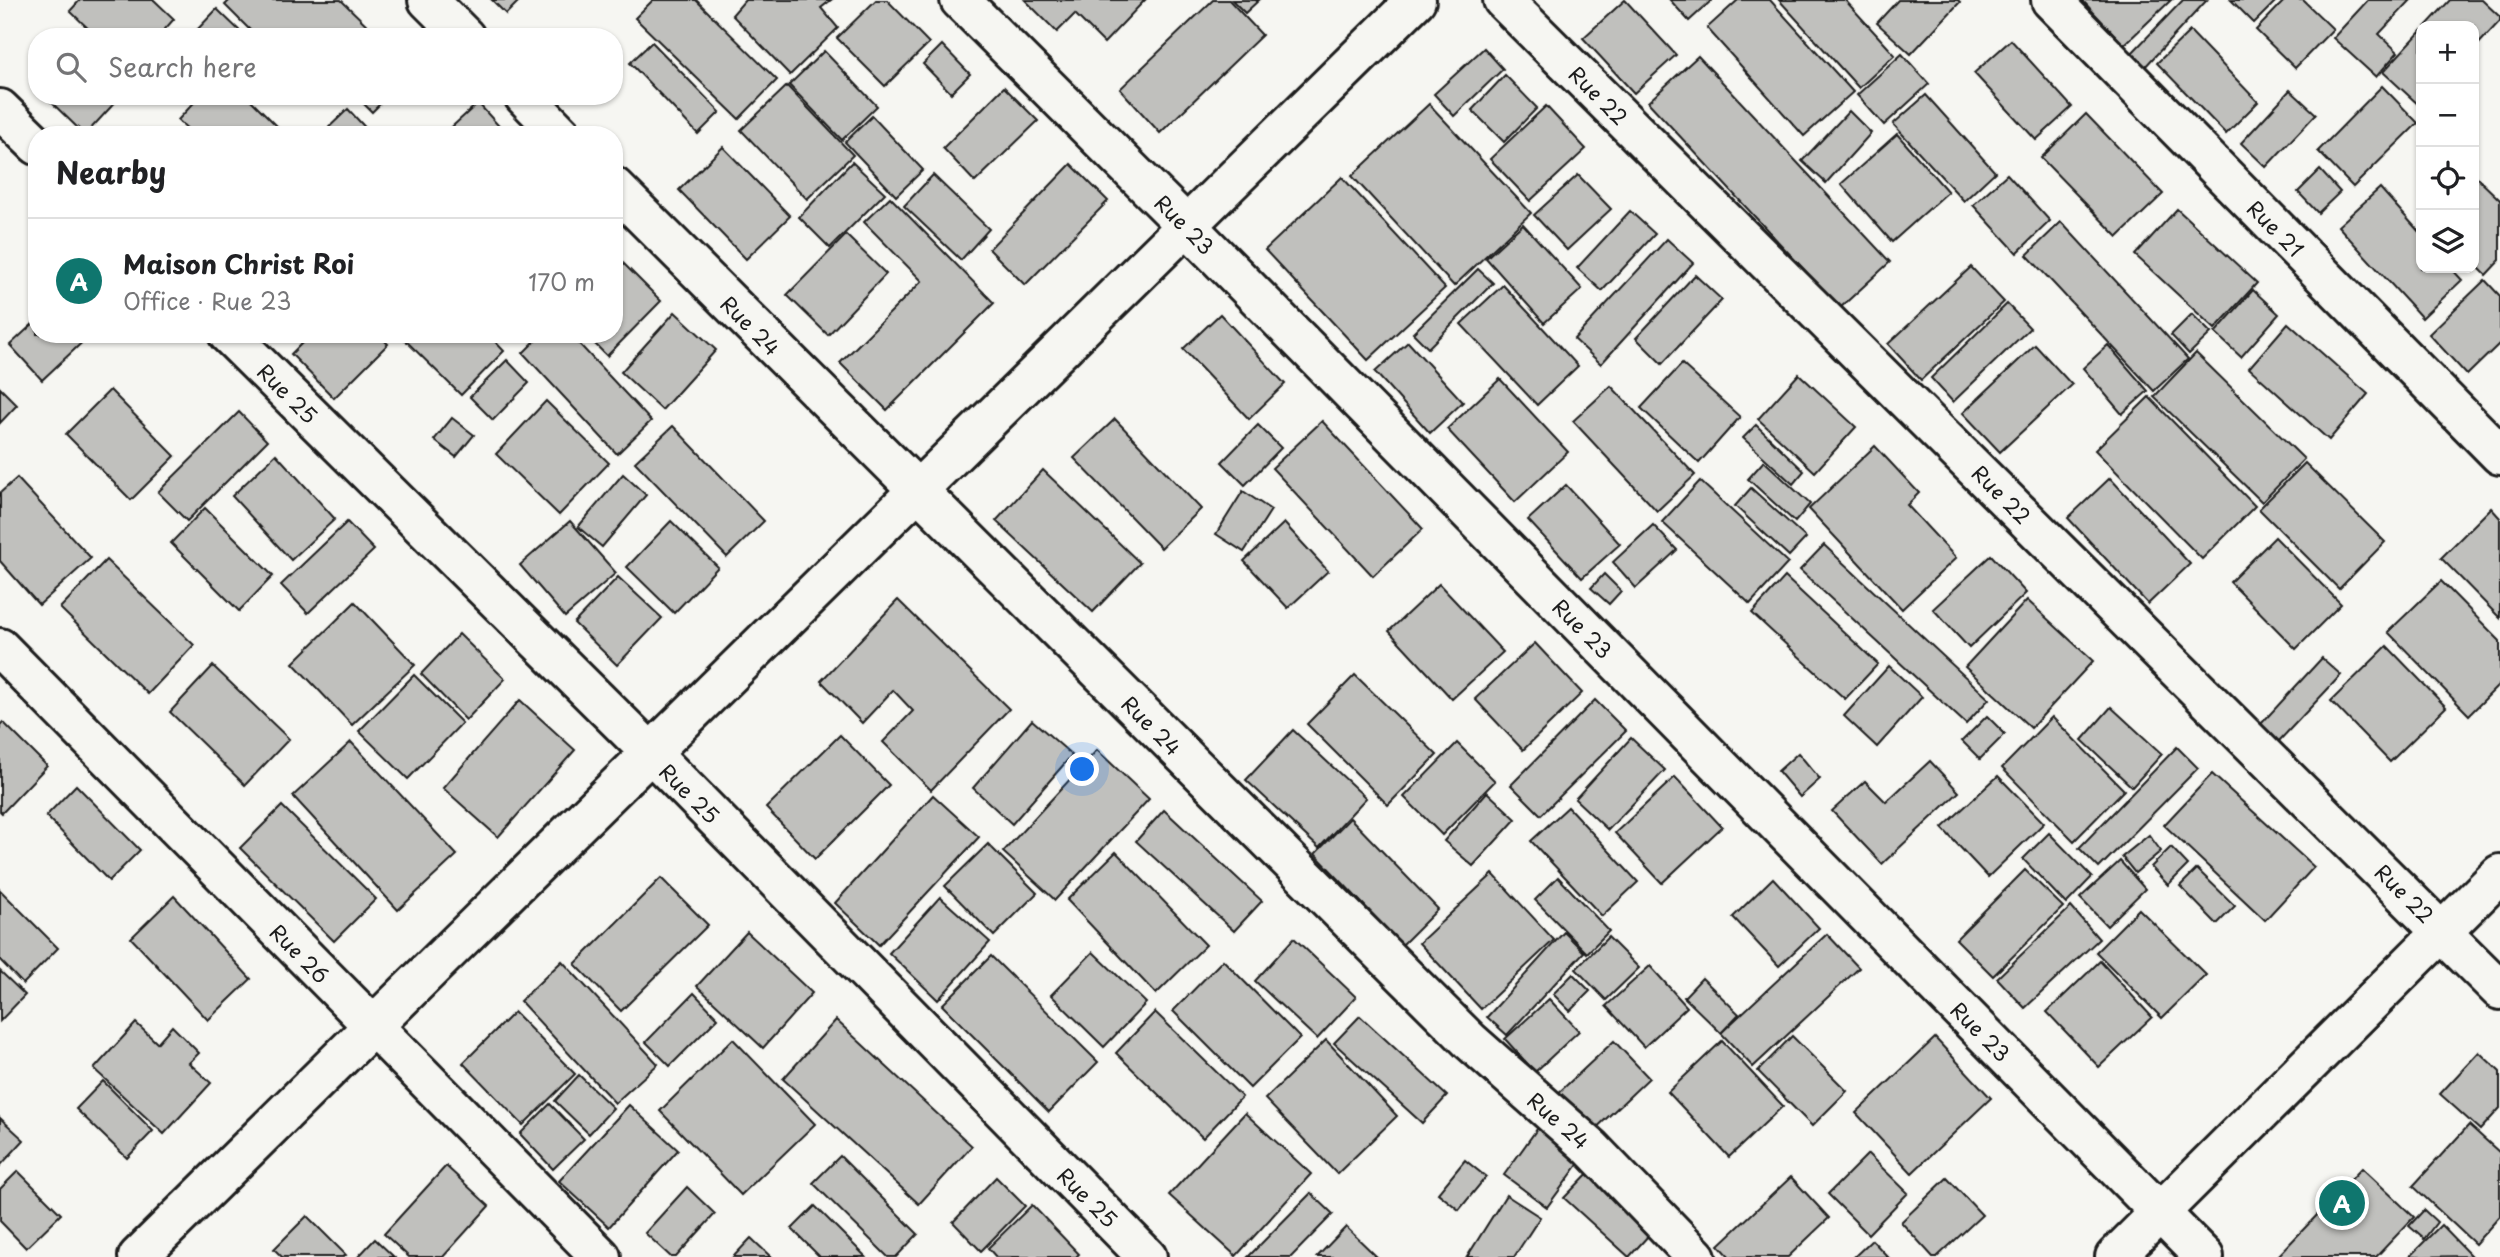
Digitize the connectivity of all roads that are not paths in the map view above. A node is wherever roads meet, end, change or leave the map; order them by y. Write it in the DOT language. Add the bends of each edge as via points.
graph roads {
  1 [pos="428,0"];
  2 [pos="960,0"];
  3 [pos="1416,0"];
  4 [pos="1503,0"];
  5 [pos="2051,0"];
  6 [pos="455,28"];
  7 [pos="533,105"];
  8 [pos="0,109"];
  9 [pos="553,126"];
  10 [pos="28,136"];
  11 [pos="623,196"];
  12 [pos="1187,226"];
  13 [pos="237,343"];
  14 [pos="2500,455"];
  15 [pos="917,492"];
  16 [pos="0,648"];
  17 [pos="651,753"];
  18 [pos="2500,874"];
  19 [pos="2443,931"];
  20 [pos="2500,990"];
  21 [pos="373,1026"];
  22 [pos="2160,1212"];
  23 [pos="138,1257"];
  24 [pos="601,1257"];
  25 [pos="1147,1257"];
  26 [pos="1696,1257"];
  27 [pos="2115,1257"];
  28 [pos="2204,1257"];
  1 -- 6 [label="street"];
  2 -- 12 [label="street, Rue 23"];
  3 -- 12 [label="street"];
  4 -- 19 [label="street, Rue 22"];
  5 -- 14 [label="street, Rue 21"];
  7 -- 9 [label="street"];
  8 -- 10 [label="street"];
  11 -- 15 [label="street, Rue 24"];
  12 -- 15 [label="street"];
  12 -- 22 [label="street, Rue 23"];
  13 -- 17 [label="street, Rue 25"];
  15 -- 17 [label="street"];
  15 -- 26 [label="street, Rue 24" via="1460,1031 1591,1148"];
  16 -- 21 [label="street, Rue 26"];
  17 -- 21 [label="street"];
  17 -- 25 [label="street, Rue 25"];
  18 -- 19 [label="street"];
  19 -- 20 [label="street, Rue 22"];
  19 -- 22 [label="street"];
  21 -- 23 [label="street"];
  21 -- 24 [label="street, Rue 26"];
  22 -- 27 [label="street"];
  22 -- 28 [label="street, Rue 23"];
}
